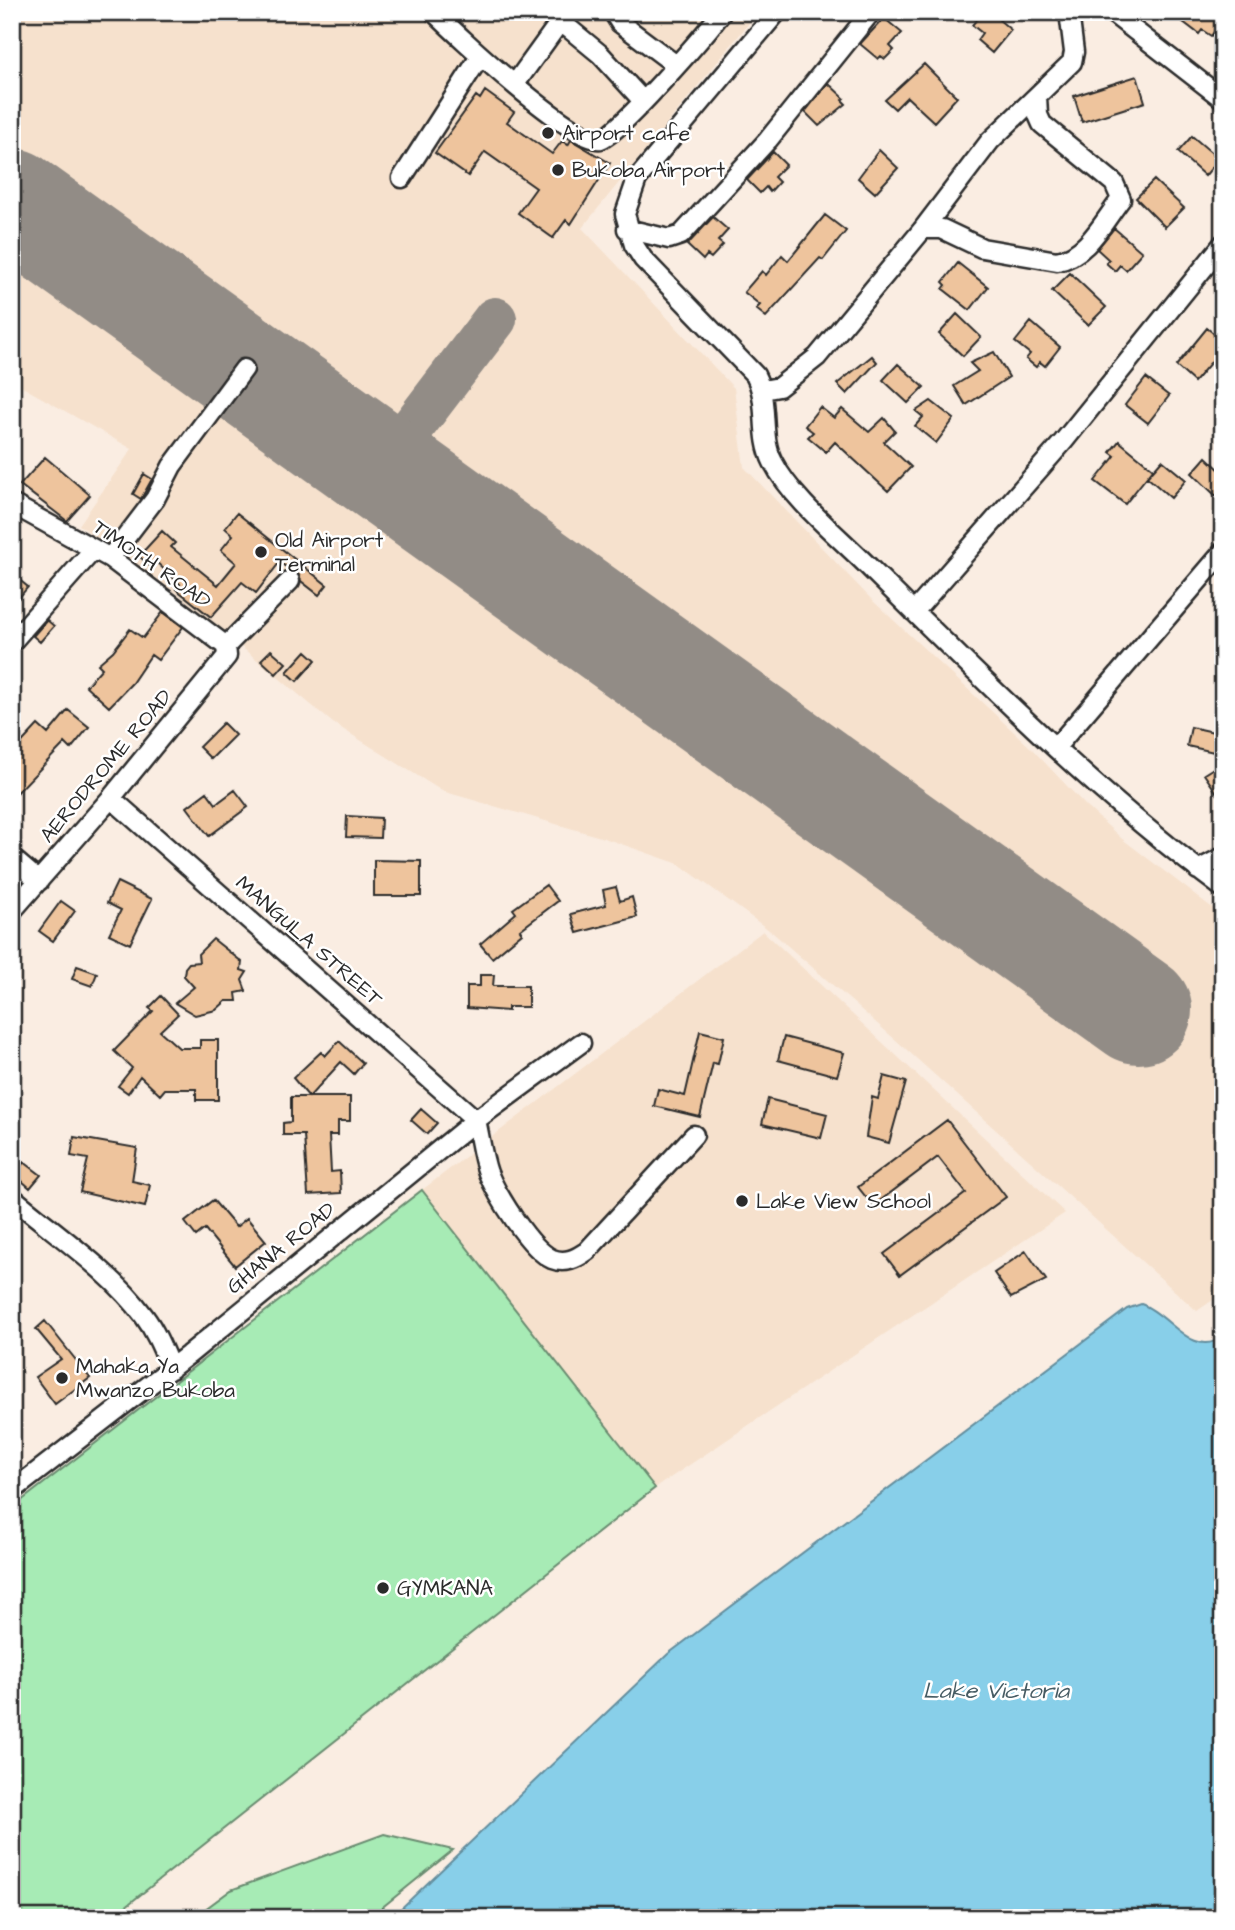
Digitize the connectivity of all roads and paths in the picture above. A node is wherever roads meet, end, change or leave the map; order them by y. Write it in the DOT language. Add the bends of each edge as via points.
graph roads {
  1 [pos="434,12"];
  2 [pos="613,12"];
  3 [pos="722,12"];
  4 [pos="777,12"];
  5 [pos="871,12"];
  6 [pos="1069,12"];
  7 [pos="1111,12"];
  8 [pos="564,17"];
  9 [pos="479,58"];
  10 [pos="676,65"];
  11 [pos="515,84"];
  12 [pos="1037,96"];
  13 [pos="1223,99"];
  14 [pos="643,101"];
  15 [pos="402,178"];
  16 [pos="627,229"];
  17 [pos="923,229"];
  18 [pos="1223,244"];
  19 [pos="244,369"];
  20 [pos="764,390"];
  21 [pos="12,504"];
  22 [pos="1223,552"];
  23 [pos="102,554"];
  24 [pos="290,581"];
  25 [pos="914,612"];
  26 [pos="12,642"];
  27 [pos="226,646"];
  28 [pos="1057,746"];
  29 [pos="111,798"];
  30 [pos="1223,856"];
  31 [pos="12,858"];
  32 [pos="1198,870"];
  33 [pos="39,881"];
  34 [pos="1223,888"];
  35 [pos="12,911"];
  36 [pos="581,1042"];
  37 [pos="476,1120"];
  38 [pos="694,1135"];
  39 [pos="12,1197"];
  40 [pos="171,1369"];
  41 [pos="12,1491"];
  1 -- 9 [label="street"];
  2 -- 10 [label="street" via="620,23"];
  3 -- 10 [label="street"];
  4 -- 16 [label="street" via="637,179 627,201"];
  5 -- 16 [label="street" via="768,140 681,235 669,239"];
  6 -- 12 [label="street" via="1072,62"];
  7 -- 13 [label="street"];
  8 -- 11 [label="street"];
  8 -- 14 [label="street"];
  9 -- 11 [label="street"];
  9 -- 15 [label="street"];
  10 -- 14 [label="street"];
  11 -- 14 [label="street" via="588,139 605,138"];
  12 -- 17 [label="street" via="972,162"];
  12 -- 17 [label="street" via="1042,124 1114,183 1120,193 1121,199 1084,247 1057,261 982,248 942,229"];
  16 -- 20 [label="street" via="643,259 741,358"];
  17 -- 20 [label="street" via="817,357 779,387"];
  18 -- 25 [label="street" via="1063,442"];
  19 -- 23 [label="street" via="172,466 155,499"];
  20 -- 25 [label="street" via="767,447 786,483"];
  21 -- 23 [label="street, TIMOTH ROAD"];
  22 -- 28 [label="street"];
  23 -- 26 [label="street"];
  23 -- 27 [label="street, TIMOTH ROAD"];
  24 -- 27 [label="street"];
  25 -- 28 [label="street"];
  27 -- 29 [label="street, AERODROME ROAD" via="228,656"];
  28 -- 32 [label="street"];
  29 -- 33 [label="street, AERODROME ROAD"];
  29 -- 37 [label="street, MANGULA STREET"];
  30 -- 32 [label="street"];
  31 -- 33 [label="street"];
  32 -- 34 [label="street"];
  33 -- 35 [label="street, AERODROME ROAD"];
  36 -- 37 [label="street, GHANA ROAD"];
  37 -- 38 [label="street" via="489,1174 511,1214 540,1250 564,1261 587,1251"];
  37 -- 40 [label="street, GHANA ROAD"];
  39 -- 40 [label="street" via="116,1285 143,1314"];
  40 -- 41 [label="street, GHANA ROAD"];
}
